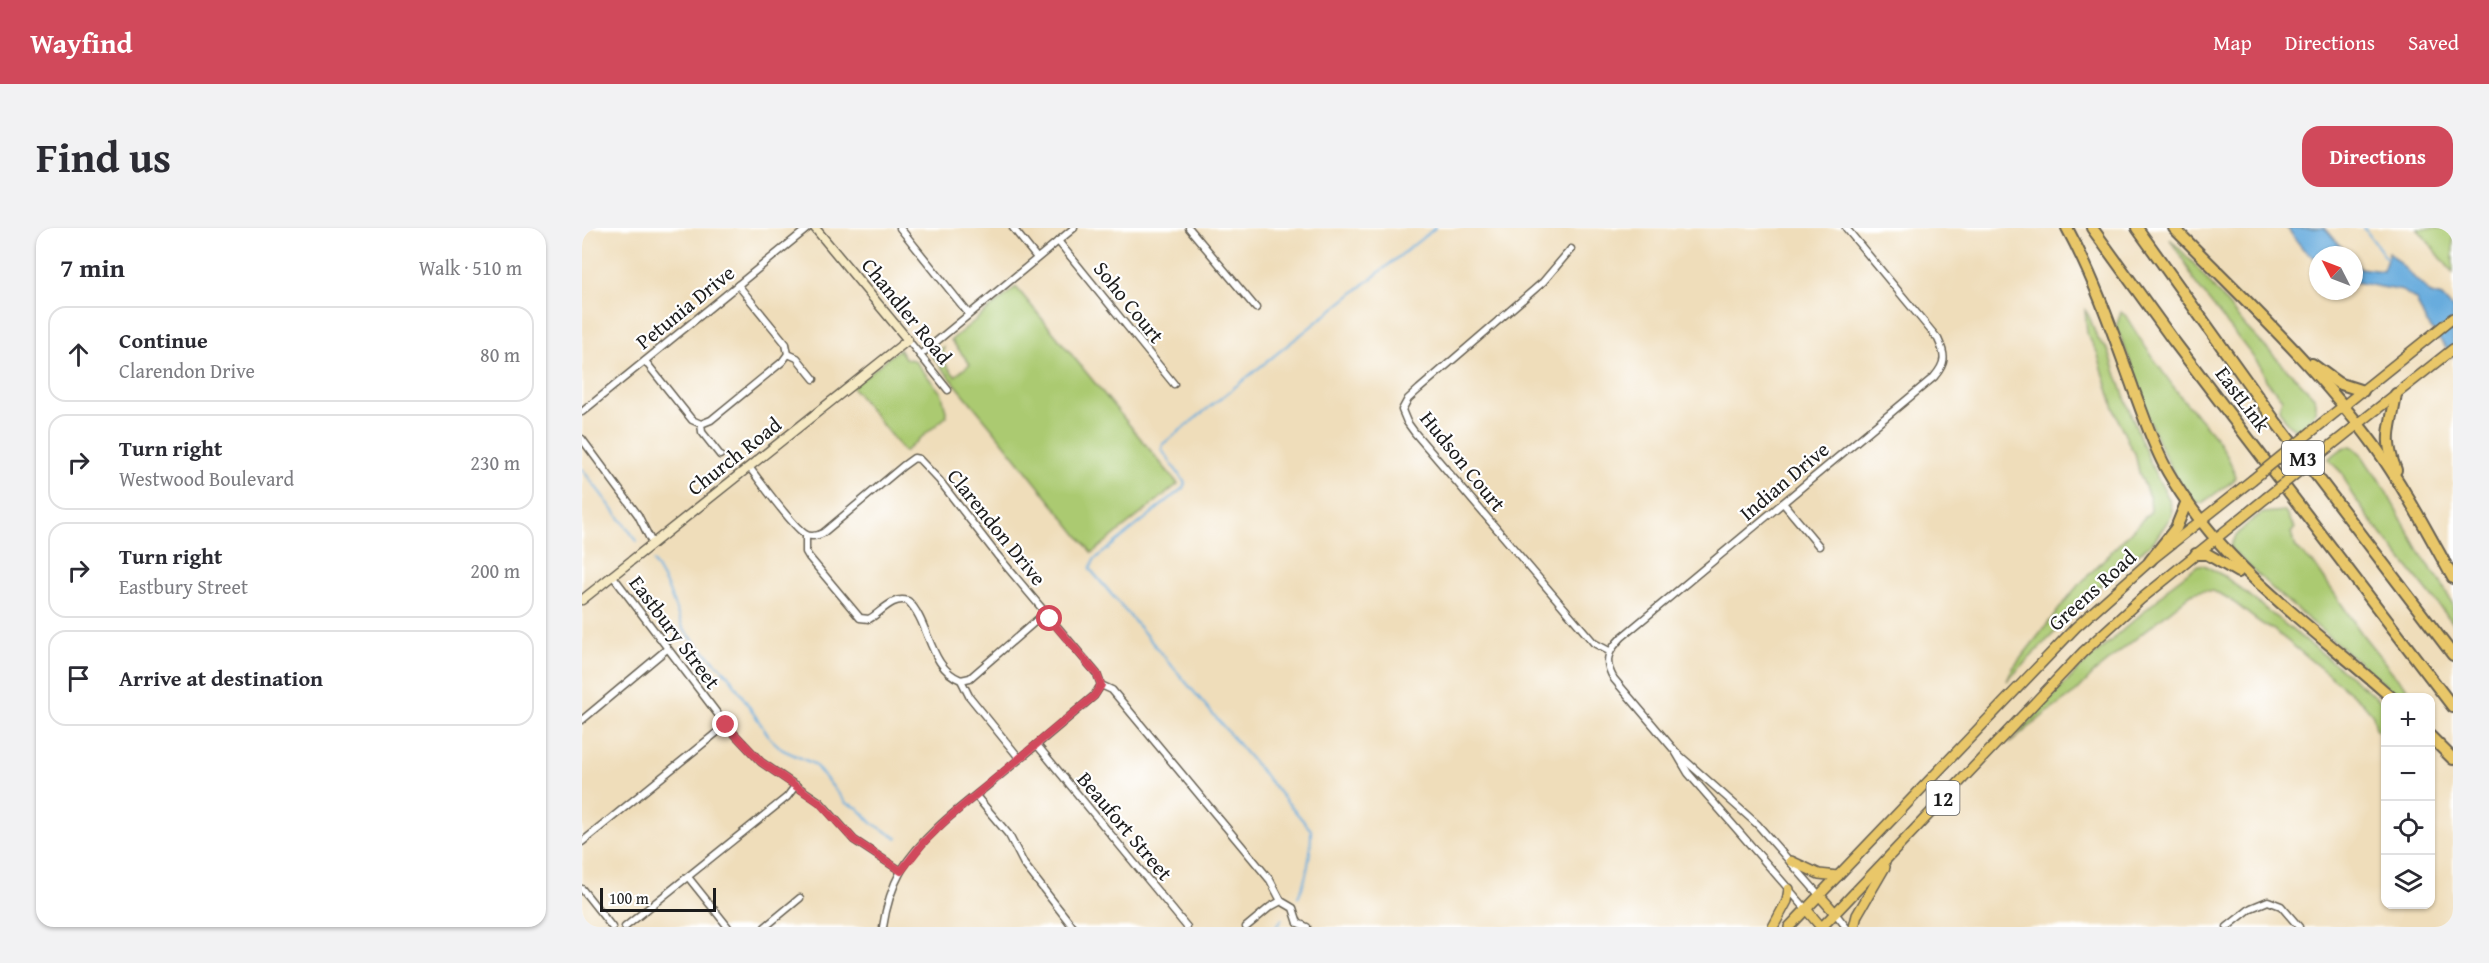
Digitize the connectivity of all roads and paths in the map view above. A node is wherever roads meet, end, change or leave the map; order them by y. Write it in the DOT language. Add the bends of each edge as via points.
graph roads {
  1 [pos="808,228"];
  2 [pos="815,228"];
  3 [pos="900,228"];
  4 [pos="1013,228"];
  5 [pos="1074,228"];
  6 [pos="1189,228"];
  7 [pos="1846,228"];
  8 [pos="2067,228"];
  9 [pos="2092,228"];
  10 [pos="2137,228"];
  11 [pos="2174,228"];
  12 [pos="1058,241"];
  13 [pos="1571,249"];
  14 [pos="1037,258"];
  15 [pos="738,285"];
  16 [pos="1256,308"];
  17 [pos="969,314"];
  18 [pos="2453,318"];
  19 [pos="908,340"];
  20 [pos="2293,348"];
  21 [pos="2453,349"];
  22 [pos="788,354"];
  23 [pos="920,355"];
  24 [pos="645,361"];
  25 [pos="814,379"];
  26 [pos="1174,384"];
  27 [pos="948,390"];
  28 [pos="2363,391"];
  29 [pos="2396,394"];
  30 [pos="2342,407"];
  31 [pos="582,412"];
  32 [pos="701,424"];
  33 [pos="2357,424"];
  34 [pos="582,438"];
  35 [pos="720,455"];
  36 [pos="749,467"];
  37 [pos="2402,488"];
  38 [pos="2187,501"];
  39 [pos="1783,503"];
  40 [pos="2201,520"];
  41 [pos="806,535"];
  42 [pos="2216,538"];
  43 [pos="652,543"];
  44 [pos="1819,546"];
  45 [pos="2196,554"];
  46 [pos="2150,561"];
  47 [pos="612,575"];
  48 [pos="2453,578"];
  49 [pos="2266,591"];
  50 [pos="582,600"];
  51 [pos="1046,613"];
  52 [pos="667,649"];
  53 [pos="1609,651"];
  54 [pos="2453,655"];
  55 [pos="961,680"];
  56 [pos="1101,685"];
  57 [pos="2386,693"];
  58 [pos="2453,707"];
  59 [pos="582,720"];
  60 [pos="726,725"];
  61 [pos="2435,741"];
  62 [pos="1036,745"];
  63 [pos="1675,751"];
  64 [pos="1020,759"];
  65 [pos="2453,759"];
  66 [pos="796,785"];
  67 [pos="976,796"];
  68 [pos="582,842"];
  69 [pos="1902,842"];
  70 [pos="1791,861"];
  71 [pos="901,871"];
  72 [pos="1838,876"];
  73 [pos="688,877"];
  74 [pos="582,889"];
  75 [pos="1789,889"];
  76 [pos="1820,896"];
  77 [pos="800,898"];
  78 [pos="1281,902"];
  79 [pos="1806,909"];
  80 [pos="1835,913"];
  81 [pos="1297,925"];
  82 [pos="612,927"];
  83 [pos="625,927"];
  84 [pos="729,927"];
  85 [pos="765,927"];
  86 [pos="883,927"];
  87 [pos="1073,927"];
  88 [pos="1187,927"];
  89 [pos="1246,927"];
  90 [pos="1306,927"];
  91 [pos="1773,927"];
  92 [pos="1789,927"];
  93 [pos="1821,927"];
  94 [pos="1846,927"];
  95 [pos="1854,927"];
  96 [pos="2228,927"];
  97 [pos="2299,927"];
  1 -- 15 [label="street, Petunia Drive"];
  2 -- 19 [label="main road, Chandler Road"];
  3 -- 17 [label="street"];
  4 -- 14 [label="street"];
  5 -- 12 [label="street"];
  6 -- 16 [label="street"];
  7 -- 39 [label="street, Indian Drive" via="1938,339 1945,354 1943,366"];
  8 -- 38 [label="highway" via="2099,294 2161,459"];
  9 -- 58 [label="highway, EastLink / M3"];
  10 -- 54 [label="highway, EastLink / M3" via="2275,421"];
  11 -- 20 [label="highway"];
  12 -- 14 [label="street"];
  12 -- 26 [label="street, Soho Court"];
  13 -- 53 [label="street, Hudson Court" via="1543,282 1419,388 1402,410 1415,432 1594,643"];
  14 -- 17 [label="street"];
  15 -- 22 [label="street" via="786,344"];
  15 -- 24 [label="street, Petunia Drive"];
  17 -- 23 [label="street"];
  18 -- 28 [label="main road, Greens Road / 12"];
  19 -- 23 [label="street, Chandler Road"];
  19 -- 36 [label="main road, Church Road"];
  20 -- 28 [label="highway" via="2338,383"];
  20 -- 30 [label="highway"];
  21 -- 29 [label="main road, Greens Road / 12"];
  22 -- 25 [label="street" via="797,358"];
  22 -- 32 [label="street" via="711,420"];
  23 -- 27 [label="street, Chandler Road"];
  24 -- 31 [label="street, Petunia Drive"];
  24 -- 32 [label="street" via="692,420"];
  28 -- 30 [label="main road, Greens Road / 12"];
  29 -- 33 [label="main road, Greens Road / 12"];
  29 -- 37 [label="highway" via="2388,426 2389,447"];
  30 -- 33 [label="highway"];
  30 -- 40 [label="main road, Greens Road / 12, bridge"];
  32 -- 35 [label="street" via="702,432"];
  33 -- 37 [label="highway"];
  33 -- 42 [label="main road, Greens Road / 12, bridge"];
  34 -- 43 [label="street" via="638,515"];
  36 -- 41 [label="street"];
  36 -- 43 [label="main road, Church Road"];
  37 -- 48 [label="highway"];
  38 -- 40 [label="highway"];
  38 -- 46 [label="highway" via="2176,528"];
  39 -- 44 [label="street"];
  39 -- 53 [label="street, Indian Drive"];
  40 -- 42 [label="highway"];
  40 -- 46 [label="main road, Greens Road / 12"];
  41 -- 51 [label="street, Clarendon Drive" via="823,533 903,466 919,459"];
  41 -- 55 [label="street" via="806,552 860,618 869,619 893,602 908,601 920,617 933,651"];
  42 -- 45 [label="main road, Greens Road / 12"];
  42 -- 49 [label="highway"];
  43 -- 47 [label="main road, Church Road"];
  45 -- 49 [label="highway" via="2219,559"];
  45 -- 69 [label="main road, Greens Road / 12" via="2083,652"];
  46 -- 72 [label="main road, Greens Road / 12" via="2046,656"];
  47 -- 50 [label="main road, Church Road"];
  47 -- 52 [label="street, Eastbury Street"];
  49 -- 57 [label="highway"];
  51 -- 55 [label="street" via="970,678"];
  51 -- 56 [label="street, Clarendon Drive" via="1097,674"];
  52 -- 59 [label="street"];
  52 -- 60 [label="street, Eastbury Street"];
  53 -- 63 [label="street" via="1608,670"];
  55 -- 64 [label="street" via="969,696"];
  56 -- 62 [label="street" via="1094,696"];
  56 -- 78 [label="street, Clarendon Drive" via="1112,690 1270,880"];
  60 -- 66 [label="street, Eastbury Street" via="761,762"];
  60 -- 68 [label="street"];
  61 -- 65 [label="highway"];
  62 -- 64 [label="street"];
  62 -- 88 [label="street, Beaufort Street"];
  63 -- 70 [label="street"];
  63 -- 75 [label="street" via="1688,773"];
  64 -- 67 [label="street"];
  66 -- 71 [label="street, Eastbury Street" via="819,802 854,840"];
  66 -- 73 [label="street" via="787,797"];
  67 -- 71 [label="street" via="923,843"];
  67 -- 87 [label="street" via="1009,835 1024,864"];
  69 -- 80 [label="main road, Greens Road / 12"];
  69 -- 95 [label="main road" via="1880,874"];
  70 -- 72 [label="main road" via="1819,874"];
  70 -- 76 [label="street"];
  71 -- 86 [label="street" via="890,894"];
  72 -- 76 [label="main road, Greens Road / 12"];
  73 -- 83 [label="street"];
  73 -- 84 [label="street"];
  74 -- 82 [label="street"];
  75 -- 79 [label="street"];
  75 -- 91 [label="main road"];
  76 -- 79 [label="main road, Greens Road / 12"];
  76 -- 80 [label="main road"];
  77 -- 85 [label="street"];
  78 -- 81 [label="street, Clarendon Drive" via="1293,908"];
  78 -- 89 [label="street"];
  79 -- 92 [label="main road, Greens Road / 12"];
  79 -- 93 [label="main road"];
  80 -- 93 [label="main road, Greens Road / 12"];
  80 -- 94 [label="street"];
  81 -- 90 [label="street, Clarendon Drive"];
  96 -- 97 [label="street" via="2251,908 2268,901 2281,906"];
}
